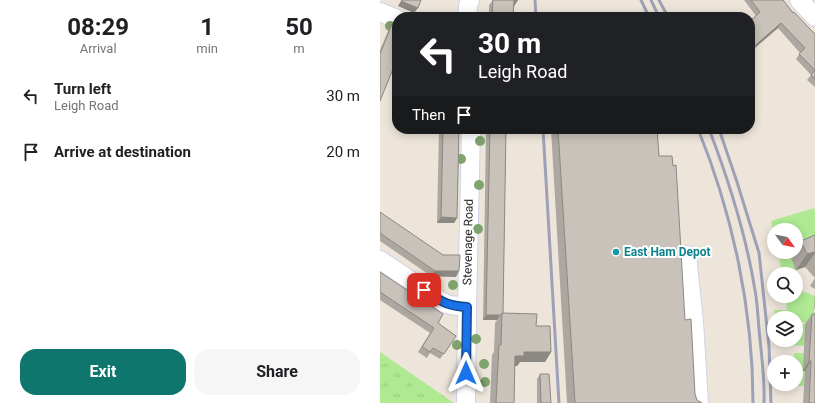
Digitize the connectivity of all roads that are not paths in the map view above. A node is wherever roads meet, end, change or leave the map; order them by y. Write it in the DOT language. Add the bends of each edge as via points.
graph roads {
  1 [pos="383,0"];
  2 [pos="470,0"];
  3 [pos="799,0"];
  4 [pos="380,7"];
  5 [pos="380,12"];
  6 [pos="467,12"];
  7 [pos="392,17"];
  8 [pos="815,17"];
  9 [pos="471,134"];
  10 [pos="687,255"];
  11 [pos="380,260"];
  12 [pos="467,307"];
  13 [pos="466,403"];
  14 [pos="699,403"];
  1 -- 4 [label="street"];
  2 -- 6 [label="street"];
  3 -- 8 [label="street"];
  5 -- 7 [label="street"];
  9 -- 12 [label="street, Stevenage Road"];
  10 -- 14 [label="street"];
  11 -- 12 [label="street" via="444,303"];
  12 -- 13 [label="street, Stevenage Road"];
}
